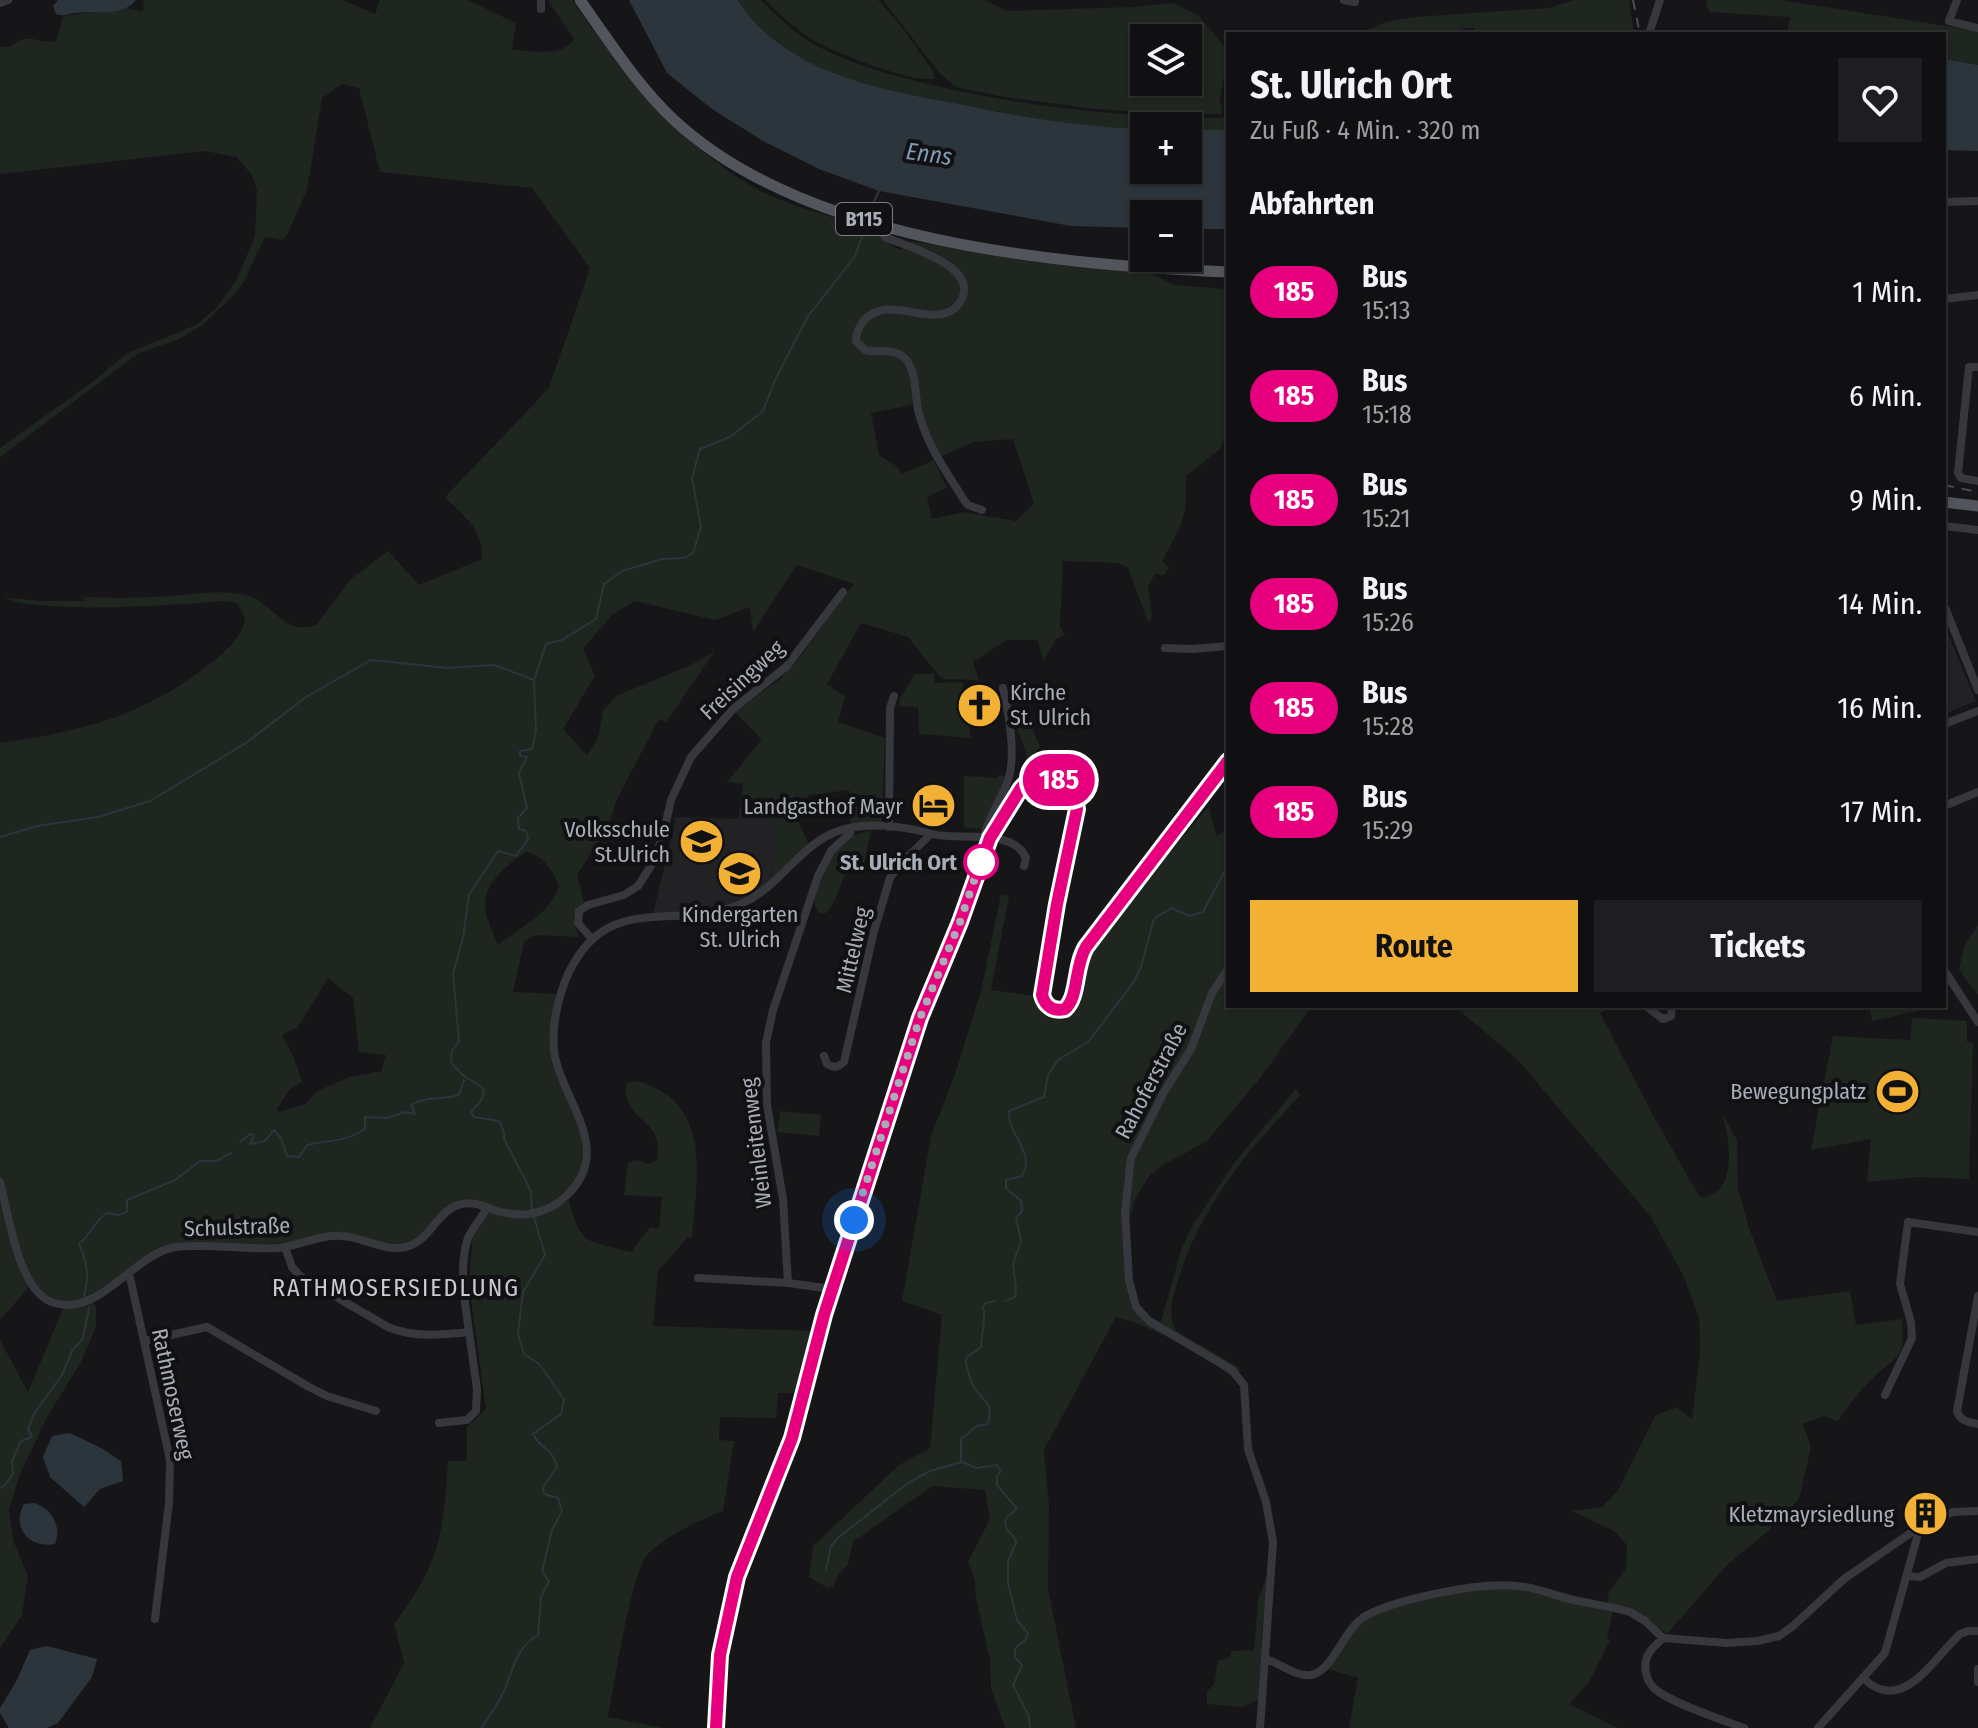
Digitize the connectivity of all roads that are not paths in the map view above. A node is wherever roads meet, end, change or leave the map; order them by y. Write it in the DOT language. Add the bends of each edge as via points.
graph roads {
  1 [pos="8,0"];
  2 [pos="580,0"];
  3 [pos="1344,0"];
  4 [pos="1660,0"];
  5 [pos="1957,0"];
  6 [pos="1355,2"];
  7 [pos="0,3"];
  8 [pos="1978,28"];
  9 [pos="1650,32"];
  10 [pos="1978,201"];
  11 [pos="1946,202"];
  12 [pos="879,223"];
  13 [pos="1226,272"];
  14 [pos="1978,295"];
  15 [pos="1946,299"];
  16 [pos="1978,367"];
  17 [pos="1978,481"];
  18 [pos="1946,502"];
  19 [pos="1978,506"];
  20 [pos="982,510"];
  21 [pos="1946,526"];
  22 [pos="1978,530"];
  23 [pos="843,592"];
  24 [pos="1946,610"];
  25 [pos="1226,646"];
  26 [pos="1165,648"];
  27 [pos="1003,688"];
  28 [pos="1978,690"];
  29 [pos="894,696"];
  30 [pos="1978,711"];
  31 [pos="1946,723"];
  32 [pos="1226,764"];
  33 [pos="1978,792"];
  34 [pos="1946,805"];
  35 [pos="889,827"];
  36 [pos="852,828"];
  37 [pos="931,834"];
  38 [pos="987,837"];
  39 [pos="1024,866"];
  40 [pos="591,938"];
  41 [pos="1226,972"];
  42 [pos="1946,973"];
  43 [pos="1649,1008"];
  44 [pos="1672,1008"];
  45 [pos="1978,1022"];
  46 [pos="824,1056"];
  47 [pos="0,1182"];
  48 [pos="487,1207"];
  49 [pos="1978,1232"];
  50 [pos="285,1247"];
  51 [pos="129,1273"];
  52 [pos="698,1278"];
  53 [pos="788,1283"];
  54 [pos="832,1289"];
  55 [pos="1978,1296"];
  56 [pos="469,1332"];
  57 [pos="144,1341"];
  58 [pos="1885,1395"];
  59 [pos="376,1411"];
  60 [pos="439,1423"];
  61 [pos="1978,1424"];
  62 [pos="1978,1511"];
  63 [pos="1918,1528"];
  64 [pos="1978,1559"];
  65 [pos="1907,1576"];
  66 [pos="155,1619"];
  67 [pos="1978,1631"];
  68 [pos="1663,1638"];
  69 [pos="1265,1659"];
  70 [pos="1978,1669"];
  71 [pos="1863,1678"];
  72 [pos="1978,1682"];
  73 [pos="716,1728"];
  74 [pos="1260,1728"];
  75 [pos="1744,1728"];
  76 [pos="1818,1728"];
  1 -- 7 [label="street"];
  2 -- 12 [label="main road, B115" via="650,95 708,147 767,184"];
  3 -- 6 [label="street"];
  4 -- 9 [label="street"];
  5 -- 8 [label="street" via="1949,21"];
  10 -- 11 [label="street"];
  12 -- 13 [label="main road, B115" via="1030,255"];
  12 -- 20 [label="street" via="885,237 957,271 964,292 953,310 940,314 877,312 860,326 856,341 865,350 893,352 907,361 928,443 968,505"];
  14 -- 15 [label="street"];
  16 -- 17 [label="street" via="1969,367 1958,473"];
  18 -- 19 [label="main road"];
  21 -- 22 [label="street"];
  23 -- 40 [label="street, Freisingweg" via="786,667 733,709 697,749 674,792 658,849 642,880 631,892 579,911 578,923"];
  24 -- 28 [label="street"];
  25 -- 26 [label="street"];
  27 -- 38 [label="street" via="1011,771 990,817"];
  29 -- 35 [label="street"];
  30 -- 31 [label="street"];
  32 -- 38 [label="street" via="1086,947 1078,962 1073,998 1065,1009 1048,1006 1042,995 1076,817 1074,796 1055,779 1029,780"];
  33 -- 34 [label="street"];
  35 -- 36 [label="street"];
  35 -- 37 [label="street"];
  36 -- 40 [label="street" via="819,841 765,890 741,904 623,922"];
  36 -- 53 [label="street, Weinleitenweg" via="818,876 766,1043 767,1105 783,1199"];
  37 -- 38 [label="street"];
  37 -- 46 [label="street, Mittelweg" via="890,878 844,1062 832,1066"];
  38 -- 39 [label="street" via="1023,851"];
  38 -- 54 [label="street" via="960,922 920,1018"];
  40 -- 48 [label="street, Schulstraße" via="563,987 554,1041 555,1057 584,1129 586,1156 579,1180 542,1212 525,1215"];
  41 -- 69 [label="street, Rahoferstraße" via="1131,1158 1125,1212 1136,1307 1143,1317 1232,1370 1244,1385 1248,1449 1273,1542"];
  42 -- 45 [label="street"];
  43 -- 44 [label="street" via="1663,1019 1671,1016"];
  47 -- 51 [label="street, Schulstraße" via="24,1270 45,1299 64,1305 84,1302"];
  48 -- 50 [label="street, Schulstraße" via="456,1206 407,1247 334,1236"];
  48 -- 56 [label="street" via="465,1250"];
  49 -- 58 [label="street" via="1908,1222 1900,1284 1912,1338"];
  50 -- 51 [label="street, Schulstraße" via="174,1247 151,1255"];
  50 -- 56 [label="street" via="300,1276 388,1327 429,1335"];
  51 -- 57 [label="street, Rathmoserweg"];
  52 -- 53 [label="street"];
  53 -- 54 [label="street"];
  54 -- 73 [label="street" via="792,1438 744,1553 730,1604"];
  55 -- 61 [label="street" via="1957,1411 1964,1421"];
  56 -- 60 [label="street" via="476,1411 467,1420"];
  57 -- 59 [label="street" via="207,1327 327,1396"];
  57 -- 66 [label="street, Rathmoserweg" via="171,1472"];
  62 -- 63 [label="street" via="1942,1515"];
  63 -- 65 [label="street"];
  63 -- 68 [label="street" via="1844,1579 1779,1636 1727,1643"];
  64 -- 65 [label="street"];
  65 -- 71 [label="street" via="1886,1651"];
  67 -- 71 [label="street" via="1960,1634 1902,1688 1881,1690"];
  68 -- 69 [label="street" via="1630,1612 1525,1587 1496,1586 1414,1600 1368,1615 1348,1630 1325,1668 1314,1675"];
  68 -- 75 [label="street" via="1646,1661 1653,1686"];
  69 -- 74 [label="street, Rahoferstraße"];
  70 -- 72 [label="street"];
  71 -- 76 [label="street"];
}
